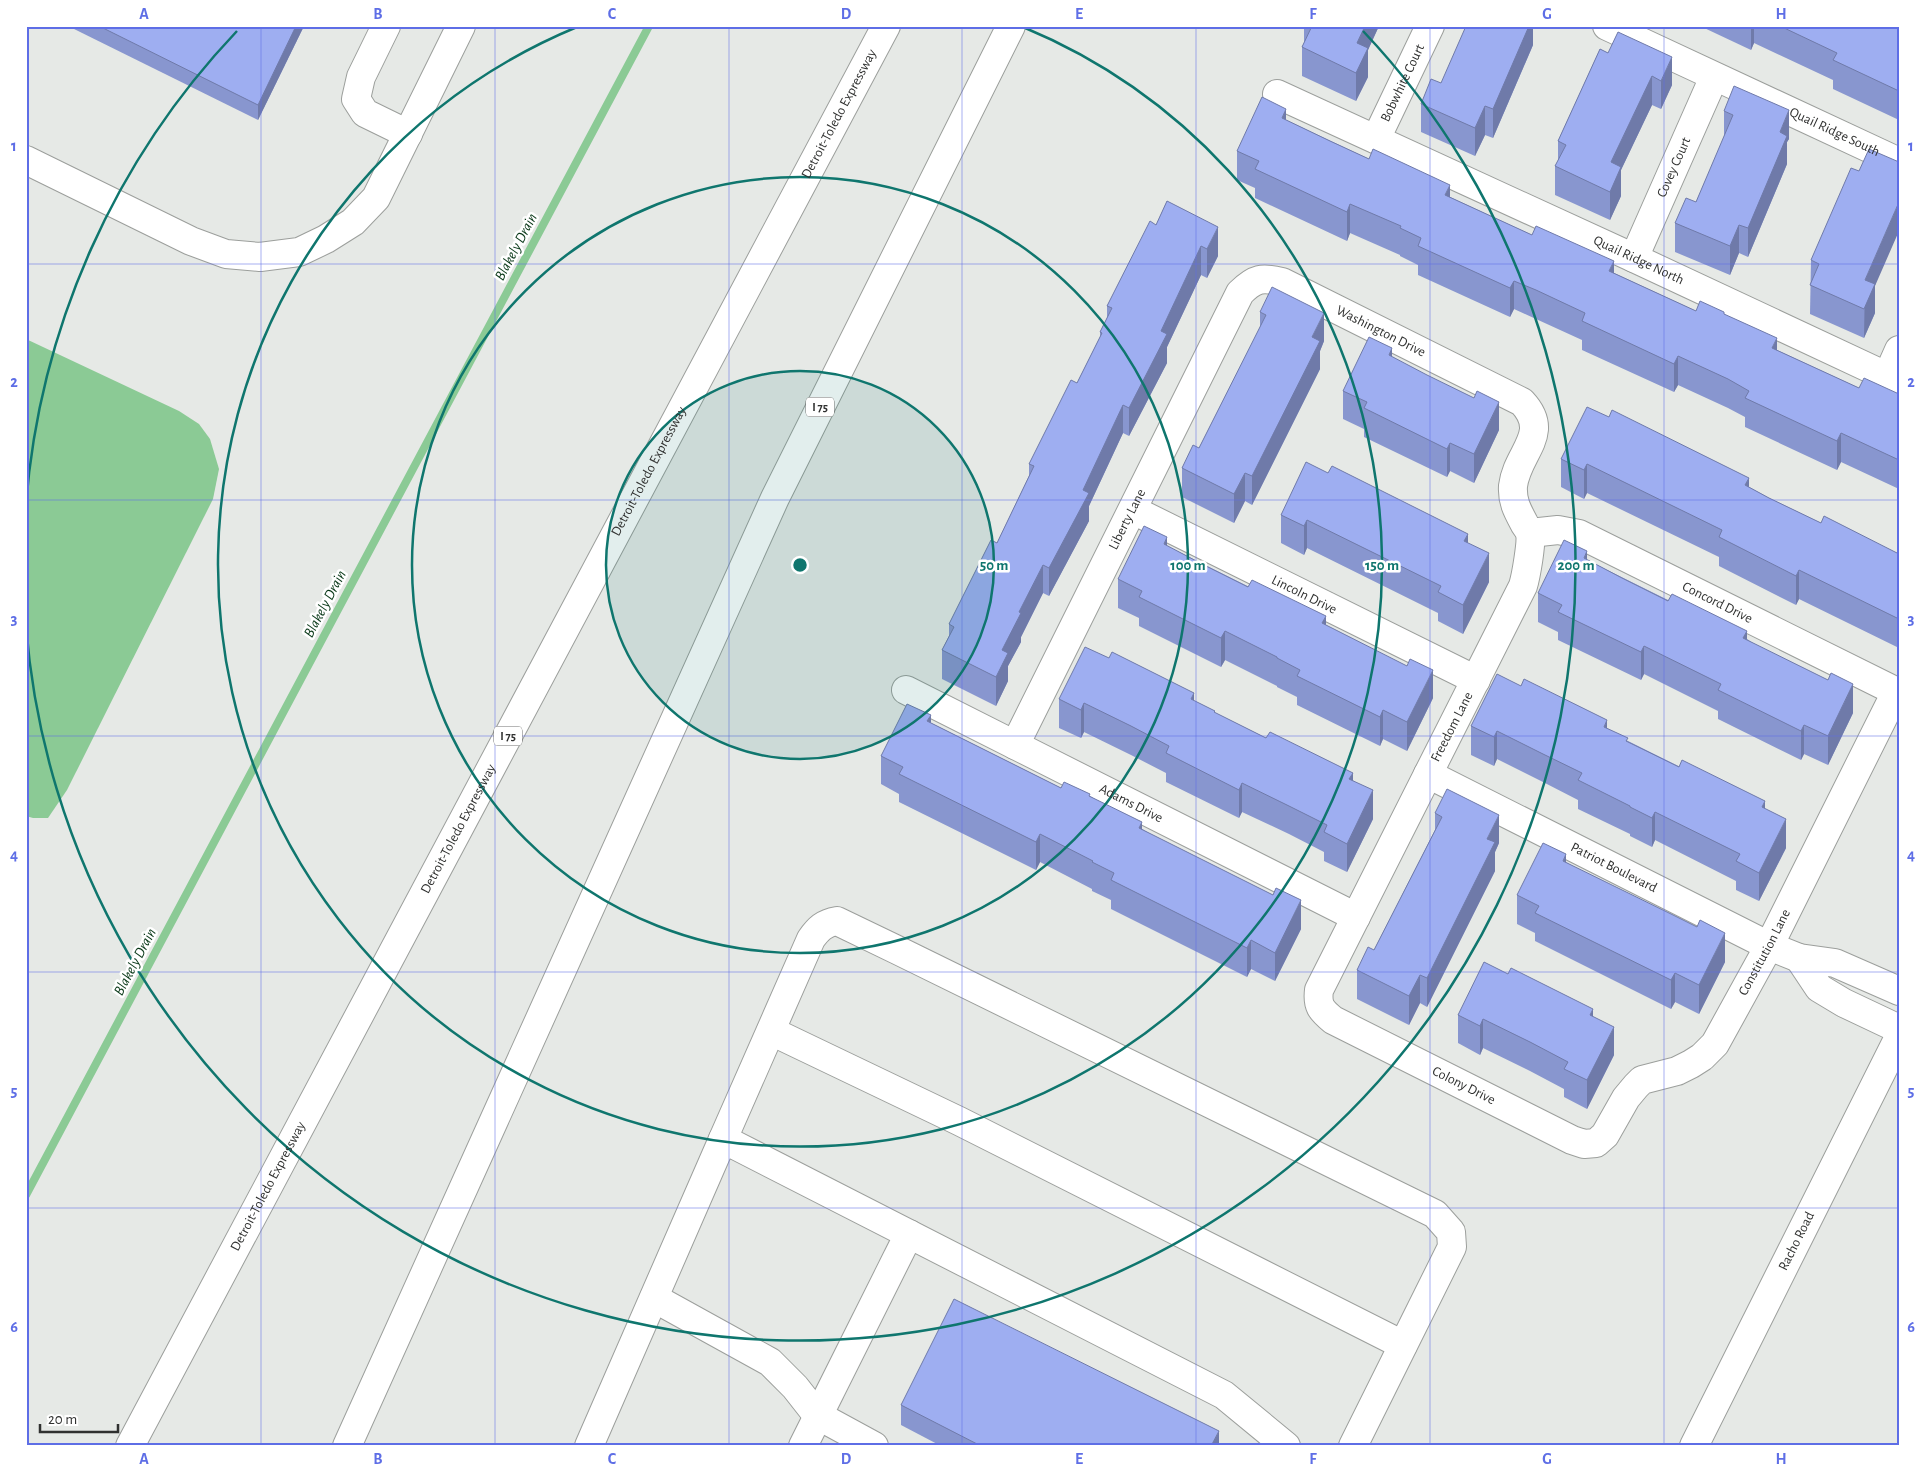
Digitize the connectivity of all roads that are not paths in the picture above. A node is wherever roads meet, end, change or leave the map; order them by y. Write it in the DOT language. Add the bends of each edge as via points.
graph roads {
  1 [pos="386,26"];
  2 [pos="461,26"];
  3 [pos="886,26"];
  4 [pos="1011,26"];
  5 [pos="1430,26"];
  6 [pos="1607,26"];
  7 [pos="1714,77"];
  8 [pos="1277,94"];
  9 [pos="408,134"];
  10 [pos="1376,140"];
  11 [pos="26,160"];
  12 [pos="1899,162"];
  13 [pos="1634,258"];
  14 [pos="1240,293"];
  15 [pos="1899,350"];
  16 [pos="1893,380"];
  17 [pos="1133,510"];
  18 [pos="1530,533"];
  19 [pos="1476,680"];
  20 [pos="906,690"];
  21 [pos="1898,692"];
  22 [pos="1015,745"];
  23 [pos="1428,774"];
  24 [pos="1356,917"];
  25 [pos="1769,946"];
  26 [pos="1799,958"];
  27 [pos="1899,991"];
  28 [pos="1899,1029"];
  29 [pos="771,1031"];
  30 [pos="1354,1031"];
  31 [pos="1899,1037"];
  32 [pos="723,1139"];
  33 [pos="1572,1140"];
  34 [pos="909,1234"];
  35 [pos="654,1298"];
  36 [pos="1403,1345"];
  37 [pos="817,1415"];
  38 [pos="130,1446"];
  39 [pos="347,1446"];
  40 [pos="589,1446"];
  41 [pos="803,1446"];
  42 [pos="874,1446"];
  43 [pos="1286,1446"];
  44 [pos="1352,1446"];
  45 [pos="1694,1446"];
  1 -- 9 [label="main road" via="360,77 356,99 365,113"];
  2 -- 9 [label="main road"];
  3 -- 38 [label="main road, Detroit-Toledo Expressway / I 75"];
  4 -- 39 [label="main road, I 75" via="775,498"];
  5 -- 10 [label="main road, Bobwhite Court"];
  6 -- 7 [label="main road, Quail Ridge South"];
  7 -- 12 [label="main road, Quail Ridge South"];
  7 -- 13 [label="main road, Covey Court"];
  8 -- 10 [label="main road, Quail Ridge North"];
  9 -- 11 [label="main road" via="376,198 353,222 299,252 260,257 226,254 190,241"];
  10 -- 13 [label="main road, Quail Ridge North"];
  13 -- 16 [label="main road, Quail Ridge North"];
  14 -- 17 [label="main road, Liberty Lane"];
  14 -- 18 [label="main road, Washington Drive" via="1256,280 1282,282 1522,402 1535,426 1515,475 1512,497"];
  15 -- 16 [label="main road"];
  17 -- 19 [label="main road, Lincoln Drive"];
  17 -- 22 [label="main road, Liberty Lane"];
  18 -- 19 [label="main road, Freedom Lane" via="1523,586"];
  18 -- 21 [label="main road, Concord Drive" via="1558,530 1580,534"];
  19 -- 23 [label="main road, Freedom Lane"];
  20 -- 22 [label="main road, Adams Drive"];
  21 -- 25 [label="main road, Constitution Lane"];
  22 -- 24 [label="main road, Adams Drive"];
  23 -- 24 [label="main road, Freedom Lane"];
  23 -- 25 [label="main road, Patriot Boulevard"];
  24 -- 30 [label="main road, Freedom Lane" via="1319,990 1318,1003 1333,1020"];
  25 -- 26 [label="main road, Patriot Boulevard"];
  25 -- 33 [label="main road, Constitution Lane" via="1715,1044 1702,1057 1677,1071 1642,1080 1626,1098 1605,1135 1596,1143"];
  26 -- 27 [label="main road, Patriot Boulevard" via="1835,963"];
  26 -- 28 [label="main road" via="1819,988"];
  29 -- 32 [label="main road"];
  29 -- 36 [label="main road"];
  29 -- 36 [label="main road" via="811,939 828,922 837,921 1435,1214 1451,1232 1452,1247"];
  30 -- 33 [label="main road, Colony Drive"];
  31 -- 45 [label="main road, Racho Road"];
  32 -- 34 [label="main road"];
  32 -- 35 [label="main road"];
  34 -- 37 [label="main road"];
  34 -- 43 [label="main road" via="1224,1395"];
  35 -- 37 [label="main road" via="770,1362"];
  35 -- 40 [label="main road"];
  36 -- 44 [label="main road"];
  37 -- 41 [label="main road"];
  37 -- 42 [label="main road"];
}
